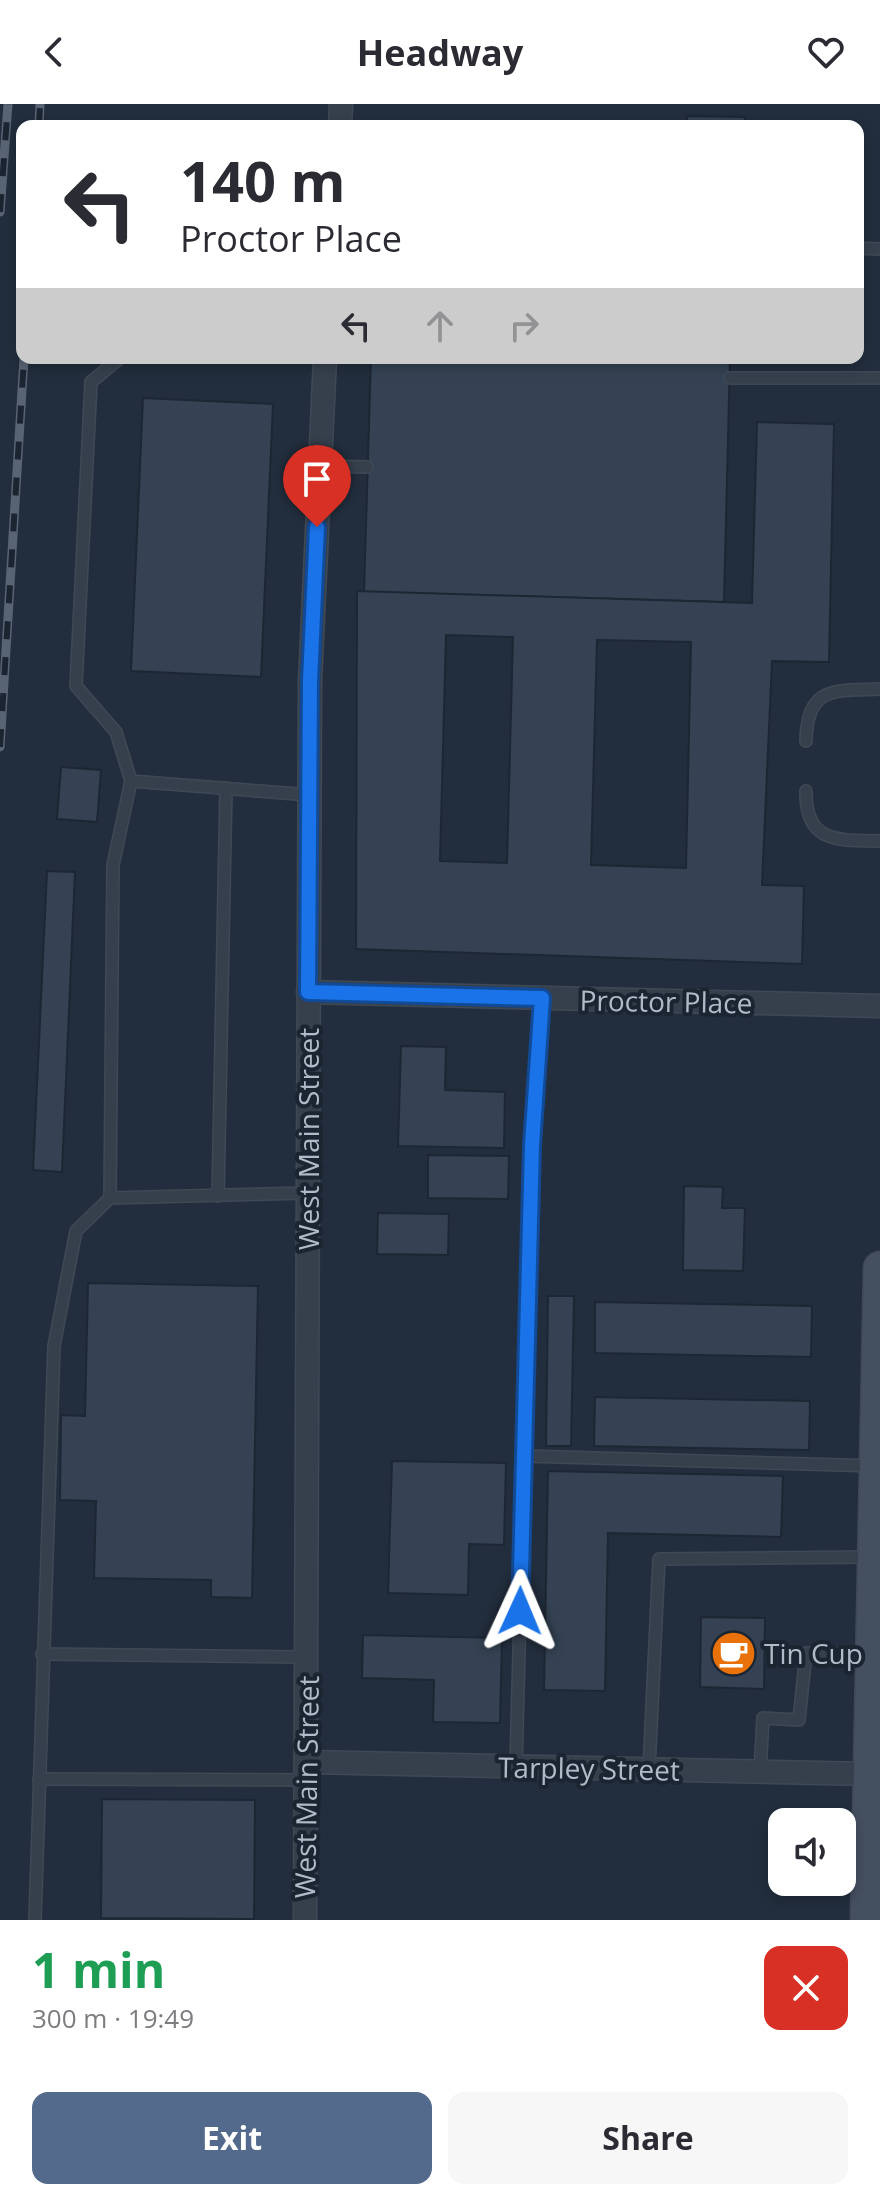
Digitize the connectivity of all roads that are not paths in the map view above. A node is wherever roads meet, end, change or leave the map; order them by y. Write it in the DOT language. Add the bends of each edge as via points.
graph roads {
  1 [pos="113,364"];
  2 [pos="325,364"];
  3 [pos="730,378"];
  4 [pos="880,378"];
  5 [pos="320,466"];
  6 [pos="367,467"];
  7 [pos="880,689"];
  8 [pos="806,741"];
  9 [pos="131,781"];
  10 [pos="226,788"];
  11 [pos="806,791"];
  12 [pos="310,795"];
  13 [pos="880,841"];
  14 [pos="308,992"];
  15 [pos="542,998"];
  16 [pos="880,1006"];
  17 [pos="308,1193"];
  18 [pos="218,1196"];
  19 [pos="110,1198"];
  20 [pos="880,1268"];
  21 [pos="524,1456"];
  22 [pos="876,1466"];
  23 [pos="874,1557"];
  24 [pos="875,1653"];
  25 [pos="42,1654"];
  26 [pos="308,1657"];
  27 [pos="516,1767"];
  28 [pos="649,1769"];
  29 [pos="307,1771"];
  30 [pos="760,1772"];
  31 [pos="870,1774"];
  32 [pos="39,1779"];
  33 [pos="874,1862"];
  34 [pos="35,1920"];
  35 [pos="305,1920"];
  36 [pos="867,1920"];
  1 -- 9 [label="lane" via="91,382 76,686 116,732"];
  2 -- 5 [label="street, West Main Street"];
  3 -- 4 [label="lane"];
  5 -- 6 [label="lane"];
  5 -- 12 [label="street, West Main Street"];
  7 -- 8 [label="lane" via="828,692 818,698 809,713"];
  9 -- 10 [label="lane"];
  9 -- 19 [label="lane" via="113,865"];
  10 -- 12 [label="lane"];
  10 -- 18 [label="lane"];
  11 -- 13 [label="lane" via="809,819 817,830 833,839"];
  12 -- 14 [label="street, West Main Street"];
  14 -- 15 [label="street, Proctor Place"];
  14 -- 17 [label="street, West Main Street"];
  15 -- 16 [label="street, Proctor Place"];
  15 -- 21 [label="lane" via="532,1145"];
  17 -- 18 [label="lane"];
  17 -- 26 [label="street, West Main Street"];
  18 -- 19 [label="lane"];
  19 -- 25 [label="lane" via="76,1231 54,1346"];
  20 -- 22 [label="main road"];
  21 -- 22 [label="lane"];
  21 -- 27 [label="lane"];
  22 -- 23 [label="main road"];
  23 -- 24 [label="main road"];
  23 -- 28 [label="lane" via="659,1559"];
  24 -- 30 [label="lane" via="806,1653 799,1720 763,1718"];
  24 -- 31 [label="main road"];
  25 -- 26 [label="lane"];
  25 -- 32 [label="lane"];
  26 -- 29 [label="street, West Main Street"];
  27 -- 28 [label="street, Tarpley Street"];
  27 -- 29 [label="street, Tarpley Street"];
  28 -- 30 [label="street, Tarpley Street"];
  29 -- 32 [label="lane"];
  29 -- 35 [label="street, West Main Street"];
  30 -- 31 [label="street, Tarpley Street"];
  31 -- 33 [label="main road"];
  32 -- 34 [label="lane"];
  33 -- 36 [label="main road"];
}
